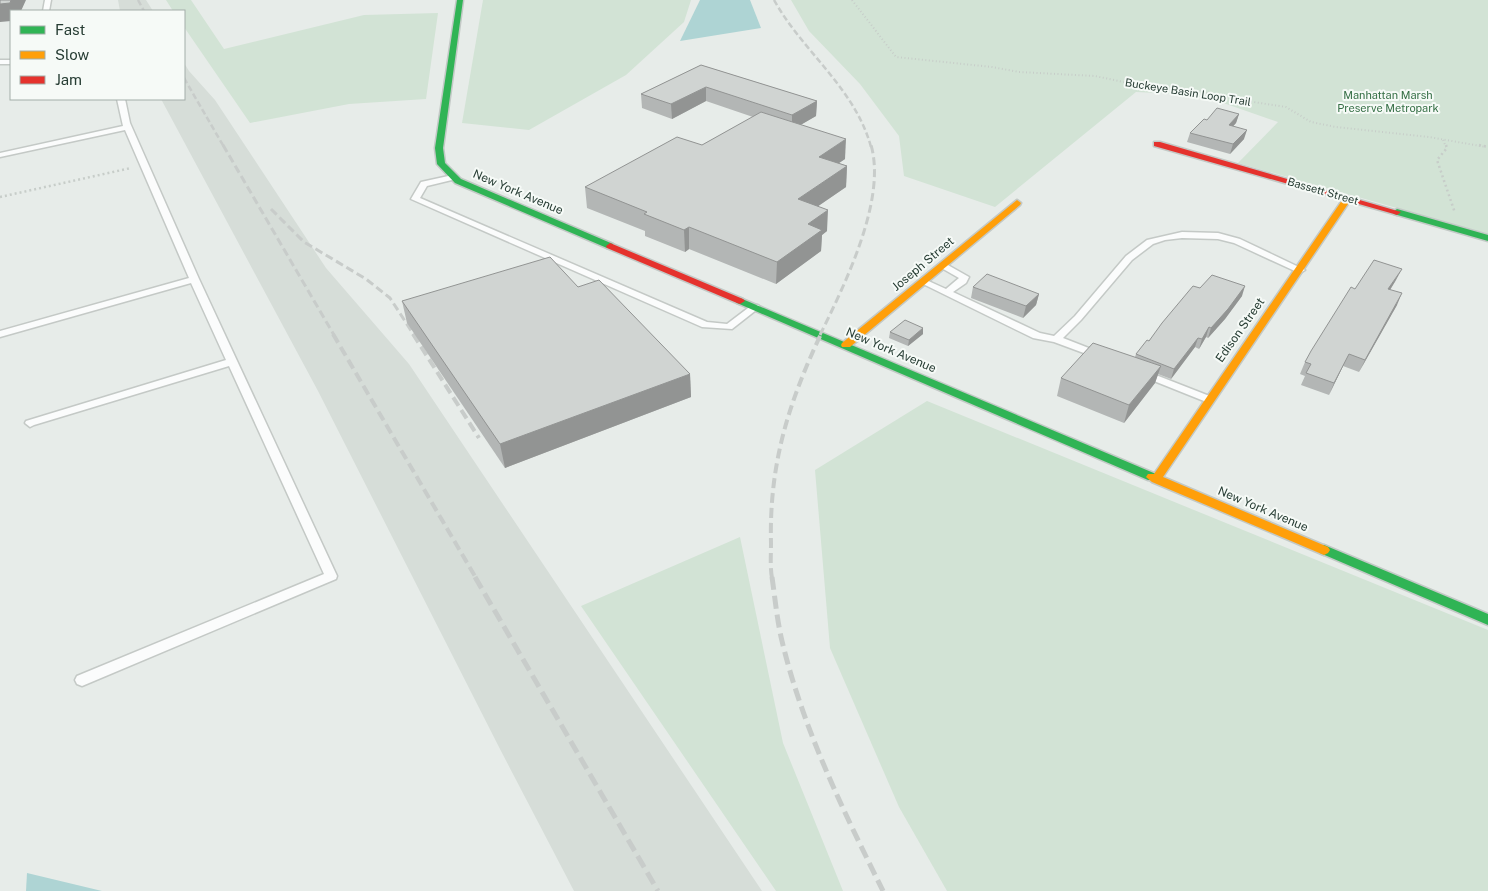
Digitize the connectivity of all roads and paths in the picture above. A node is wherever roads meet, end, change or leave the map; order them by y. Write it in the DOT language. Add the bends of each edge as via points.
graph roads {
  1 [pos="460,0"];
  2 [pos="852,0"];
  3 [pos="121,100"];
  4 [pos="128,127"];
  5 [pos="1442,139"];
  6 [pos="1157,144"];
  7 [pos="1488,147"];
  8 [pos="0,155"];
  9 [pos="144,165"];
  10 [pos="453,177"];
  11 [pos="0,197"];
  12 [pos="1348,198"];
  13 [pos="1016,203"];
  14 [pos="1450,228"];
  15 [pos="1488,238"];
  16 [pos="943,266"];
  17 [pos="1300,270"];
  18 [pos="194,279"];
  19 [pos="924,282"];
  20 [pos="947,292"];
  21 [pos="755,307"];
  22 [pos="0,334"];
  23 [pos="1056,339"];
  24 [pos="846,345"];
  25 [pos="1109,360"];
  26 [pos="232,362"];
  27 [pos="1136,370"];
  28 [pos="1208,399"];
  29 [pos="30,423"];
  30 [pos="1156,479"];
  31 [pos="1488,620"];
  32 [pos="82,680"];
  1 -- 10 [label="street, New York Avenue" via="439,148 441,164"];
  2 -- 5 [label="path, Buckeye Basin Loop Trail" via="896,57 1019,72 1095,76 1162,90 1199,91 1286,106 1311,122 1336,127"];
  3 -- 4 [label="lane"];
  4 -- 8 [label="lane"];
  4 -- 9 [label="lane"];
  5 -- 7 [label="path, Buckeye Basin Loop Trail"];
  5 -- 14 [label="path" via="1446,148 1437,160 1439,172 1451,194 1456,214"];
  6 -- 12 [label="street, Bassett Street"];
  9 -- 11 [label="path"];
  9 -- 18 [label="lane"];
  10 -- 21 [label="street, New York Avenue"];
  10 -- 21 [label="lane" via="424,184 415,199 705,326 729,327"];
  12 -- 14 [label="street, Bassett Street"];
  12 -- 17 [label="street, Edison Street"];
  13 -- 16 [label="street, Joseph Street"];
  14 -- 15 [label="street, Bassett Street"];
  16 -- 19 [label="street, Joseph Street"];
  16 -- 20 [label="lane" via="964,277"];
  17 -- 23 [label="lane" via="1218,236 1191,234 1164,238 1150,242 1128,258"];
  17 -- 28 [label="street, Edison Street"];
  18 -- 22 [label="lane"];
  18 -- 26 [label="lane"];
  19 -- 20 [label="lane"];
  19 -- 24 [label="street, Joseph Street"];
  20 -- 23 [label="lane" via="1028,332"];
  21 -- 24 [label="street, New York Avenue"];
  23 -- 25 [label="lane"];
  24 -- 30 [label="street, New York Avenue"];
  26 -- 29 [label="lane"];
  26 -- 32 [label="lane" via="331,576"];
  27 -- 28 [label="lane"];
  28 -- 30 [label="street, Edison Street"];
  30 -- 31 [label="street, New York Avenue"];
}
